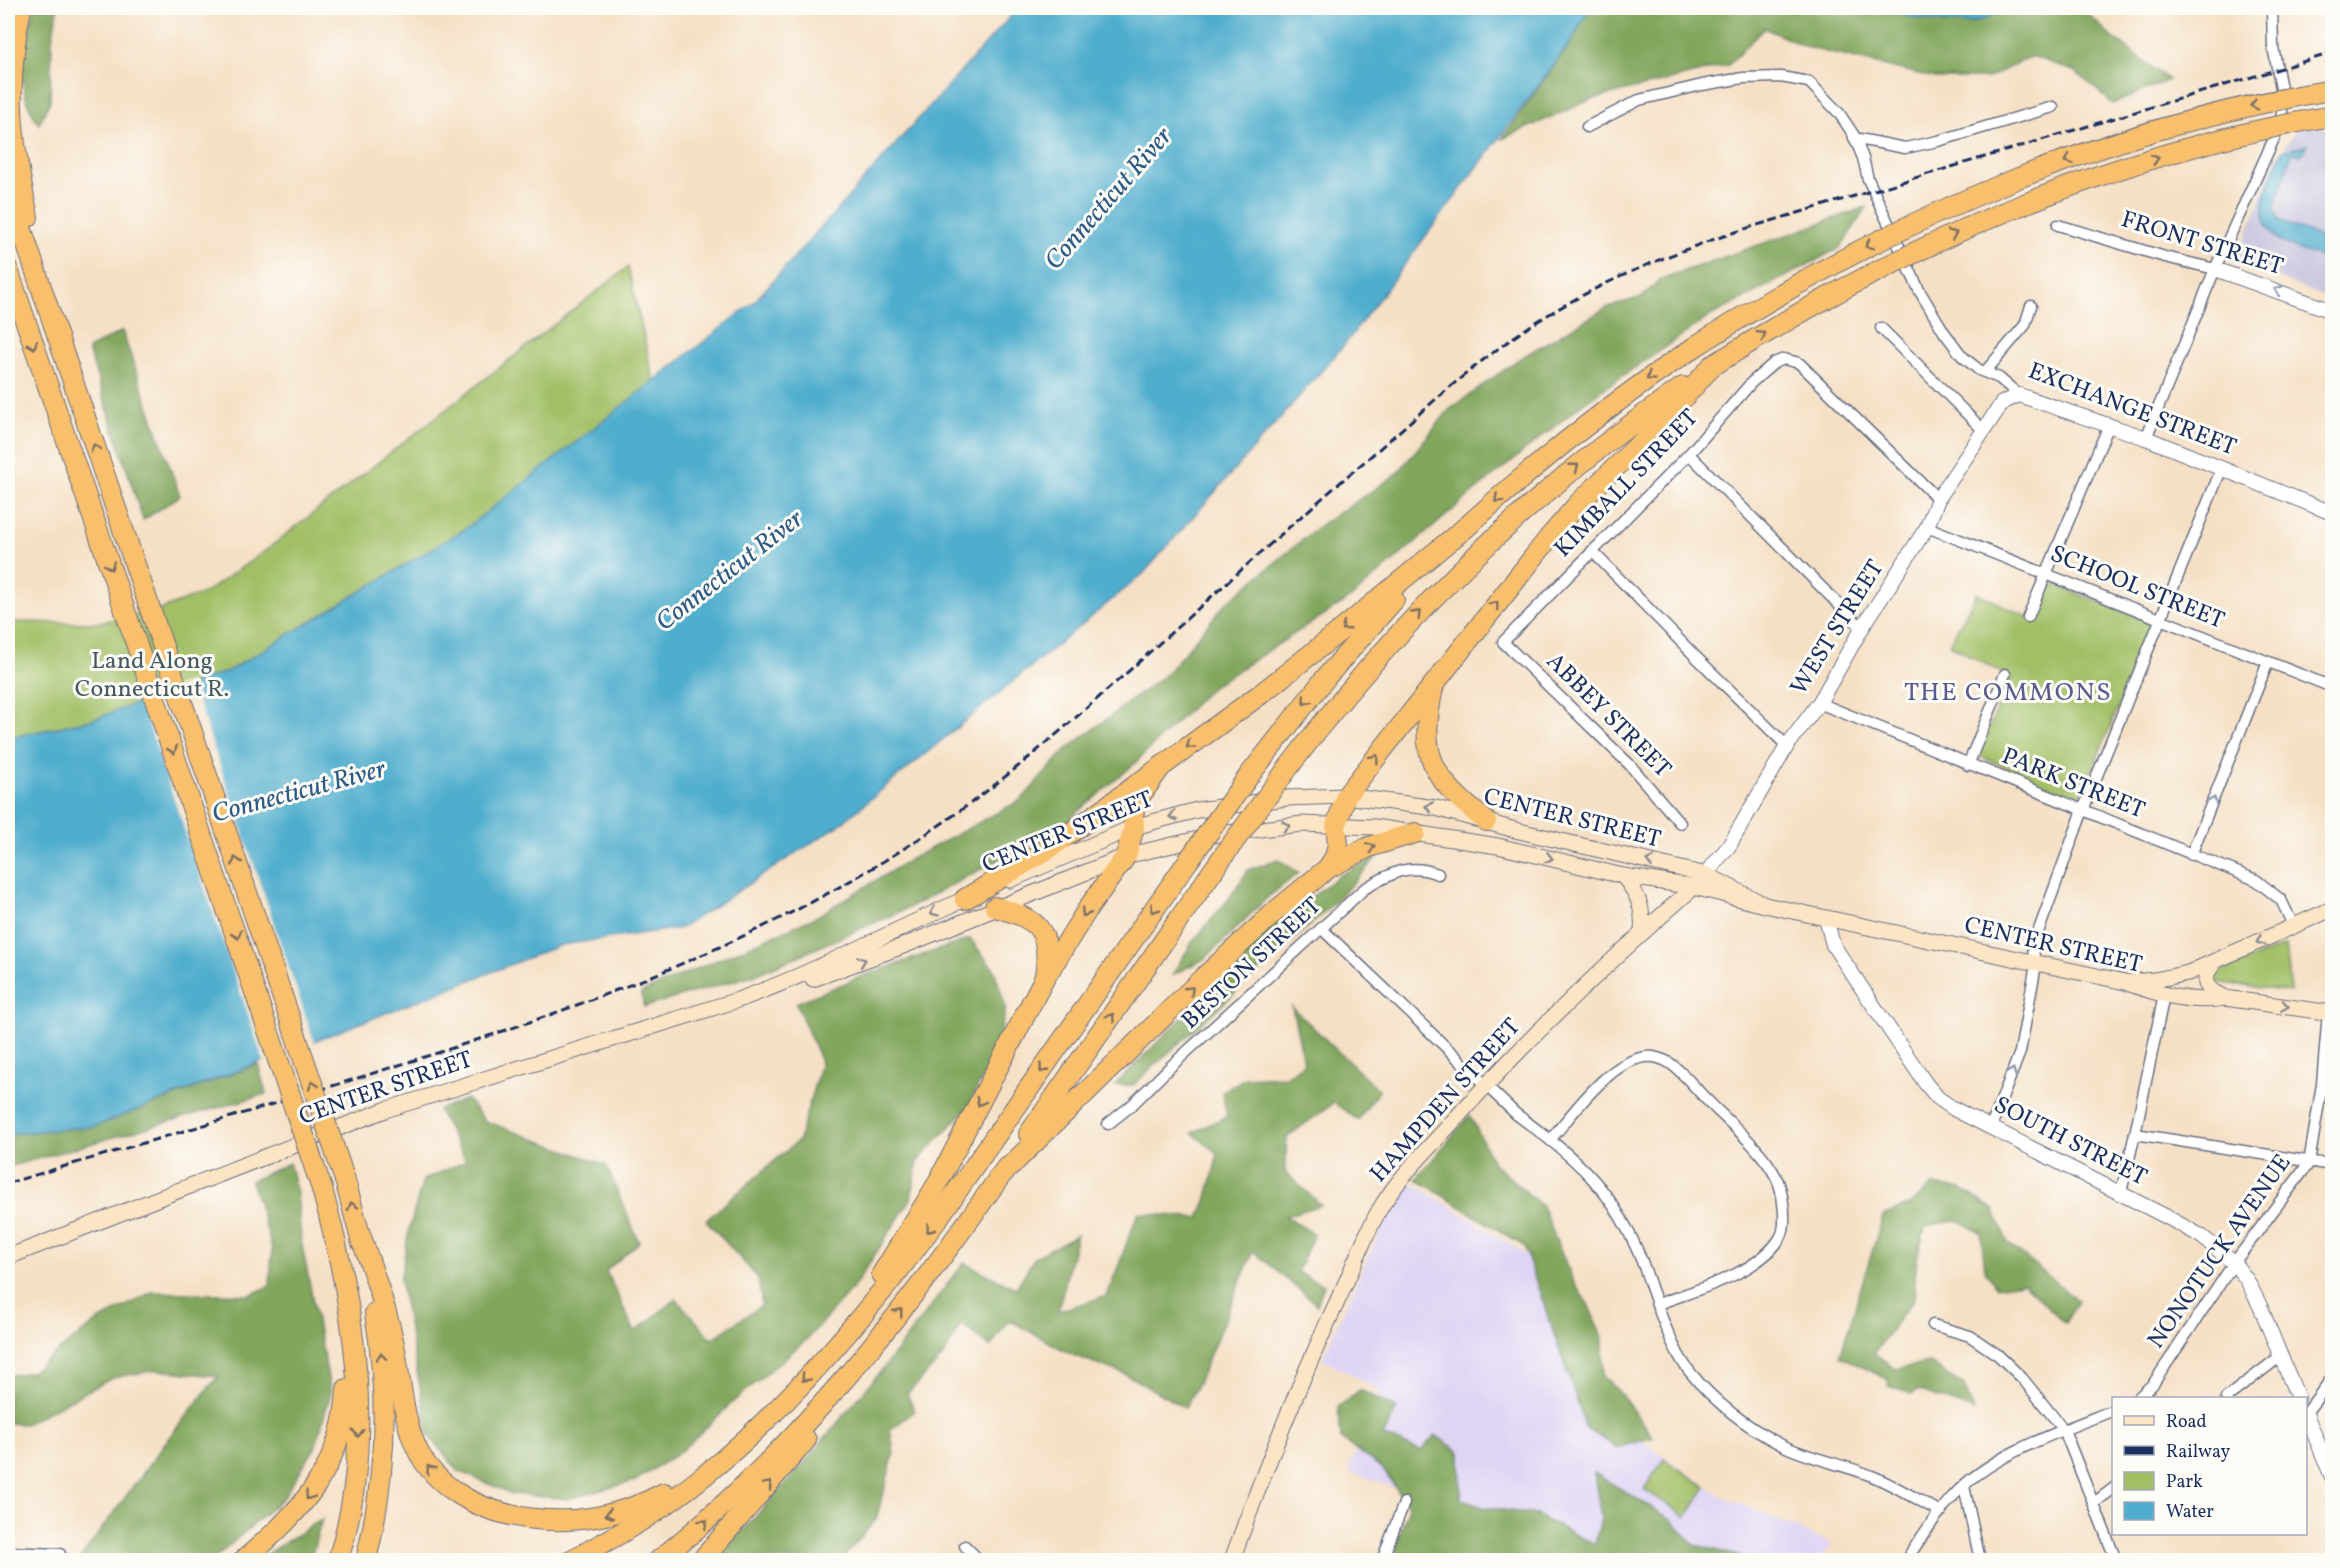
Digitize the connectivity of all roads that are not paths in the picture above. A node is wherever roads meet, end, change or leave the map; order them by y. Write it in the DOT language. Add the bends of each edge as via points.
graph roads {
  1 [pos="21,8"];
  2 [pos="2272,8"];
  3 [pos="2332,90"];
  4 [pos="2053,107"];
  5 [pos="2332,116"];
  6 [pos="1587,127"];
  7 [pos="1854,138"];
  8 [pos="8,189"];
  9 [pos="2058,225"];
  10 [pos="2215,269"];
  11 [pos="8,270"];
  12 [pos="8,283"];
  13 [pos="46,301"];
  14 [pos="2031,306"];
  15 [pos="2332,311"];
  16 [pos="24,319"];
  17 [pos="1881,328"];
  18 [pos="1712,366"];
  19 [pos="1985,372"];
  20 [pos="2019,395"];
  21 [pos="2109,425"];
  22 [pos="1984,430"];
  23 [pos="2146,438"];
  24 [pos="1689,454"];
  25 [pos="2221,470"];
  26 [pos="1938,499"];
  27 [pos="2332,513"];
  28 [pos="1471,523"];
  29 [pos="1927,527"];
  30 [pos="1592,551"];
  31 [pos="2045,574"];
  32 [pos="2028,616"];
  33 [pos="2160,620"];
  34 [pos="1862,628"];
  35 [pos="1503,642"];
  36 [pos="2268,662"];
  37 [pos="2005,674"];
  38 [pos="1433,684"];
  39 [pos="2332,687"];
  40 [pos="1819,703"];
  41 [pos="1787,746"];
  42 [pos="1968,765"];
  43 [pos="1160,768"];
  44 [pos="1346,796"];
  45 [pos="2084,810"];
  46 [pos="1486,821"];
  47 [pos="1680,823"];
  48 [pos="1336,826"];
  49 [pos="1134,827"];
  50 [pos="1415,832"];
  51 [pos="2191,855"];
  52 [pos="1126,856"];
  53 [pos="1328,868"];
  54 [pos="1438,874"];
  55 [pos="1707,875"];
  56 [pos="1623,876"];
  57 [pos="1694,887"];
  58 [pos="965,899"];
  59 [pos="1766,905"];
  60 [pos="995,908"];
  61 [pos="2332,909"];
  62 [pos="1826,918"];
  63 [pos="2293,925"];
  64 [pos="1322,929"];
  65 [pos="1642,932"];
  66 [pos="2215,961"];
  67 [pos="2034,963"];
  68 [pos="2188,973"];
  69 [pos="1044,979"];
  70 [pos="2125,982"];
  71 [pos="786,983"];
  72 [pos="2164,995"];
  73 [pos="2225,998"];
  74 [pos="2330,1013"];
  75 [pos="1485,1086"];
  76 [pos="1108,1124"];
  77 [pos="1990,1127"];
  78 [pos="2135,1134"];
  79 [pos="1551,1140"];
  80 [pos="2309,1162"];
  81 [pos="2332,1166"];
  82 [pos="998,1178"];
  83 [pos="2121,1192"];
  84 [pos="358,1231"];
  85 [pos="8,1257"];
  86 [pos="339,1257"];
  87 [pos="2234,1263"];
  88 [pos="1658,1304"];
  89 [pos="1933,1325"];
  90 [pos="832,1349"];
  91 [pos="2282,1355"];
  92 [pos="862,1357"];
  93 [pos="2332,1378"];
  94 [pos="2139,1397"];
  95 [pos="2227,1397"];
  96 [pos="2298,1397"];
  97 [pos="2112,1411"];
  98 [pos="2307,1412"];
  99 [pos="2307,1415"];
  100 [pos="2064,1430"];
  101 [pos="750,1435"];
  102 [pos="2332,1477"];
  103 [pos="1964,1486"];
  104 [pos="2112,1490"];
  105 [pos="1404,1503"];
  106 [pos="2094,1503"];
  107 [pos="1941,1512"];
  108 [pos="965,1546"];
  109 [pos="8,1552"];
  110 [pos="60,1554"];
  111 [pos="244,1560"];
  112 [pos="338,1560"];
  113 [pos="366,1560"];
  114 [pos="571,1560"];
  115 [pos="659,1560"];
  116 [pos="702,1560"];
  117 [pos="979,1560"];
  118 [pos="1232,1560"];
  119 [pos="1382,1560"];
  120 [pos="1906,1560"];
  121 [pos="1980,1560"];
  122 [pos="2116,1560"];
  1 -- 13 [label="highway" via="12,67 12,127"];
  2 -- 10 [label="street" via="2273,47 2283,99 2281,123"];
  3 -- 28 [label="highway, one-way, bridge" via="2242,107 2084,154 1909,225 1842,258 1699,344 1631,391"];
  4 -- 7 [label="street" via="1905,148"];
  18 -- 5 [label="highway, one-way, bridge" via="1844,287 2018,207 2209,142"];
  6 -- 7 [label="street, EXCHANGE STREET" via="1625,105 1650,97 1743,78 1782,77 1809,82 1839,113"];
  7 -- 19 [label="street, EXCHANGE STREET" via="1868,179 1919,290 1955,349"];
  8 -- 13 [label="highway"];
  9 -- 10 [label="street, FRONT STREET"];
  15 -- 10 [label="street, FRONT STREET, one-way"];
  10 -- 23 [label="street"];
  11 -- 16 [label="highway"];
  12 -- 16 [label="highway"];
  84 -- 13 [label="highway, one-way, bridge" via="345,1180"];
  14 -- 19 [label="street" via="2025,324"];
  16 -- 86 [label="highway, one-way, bridge" via="322,1189"];
  17 -- 22 [label="street"];
  38 -- 18 [label="highway, one-way" via="1579,503 1661,423"];
  82 -- 18 [label="highway, one-way, bridge" via="1224,855 1378,656 1464,565 1525,510 1588,457"];
  19 -- 20 [label="street, EXCHANGE STREET"];
  20 -- 21 [label="street, EXCHANGE STREET"];
  20 -- 22 [label="street, WEST STREET" via="2002,403"];
  21 -- 23 [label="street, EXCHANGE STREET"];
  21 -- 31 [label="street"];
  22 -- 26 [label="street, WEST STREET"];
  23 -- 25 [label="street, EXCHANGE STREET"];
  24 -- 26 [label="street, KIMBALL STREET" via="1752,382 1784,359 1799,363"];
  24 -- 30 [label="street, KIMBALL STREET"];
  24 -- 34 [label="street"];
  25 -- 27 [label="street, EXCHANGE STREET"];
  25 -- 33 [label="street"];
  26 -- 29 [label="street, WEST STREET"];
  28 -- 43 [label="highway, one-way" via="1340,631"];
  28 -- 90 [label="highway, one-way, bridge" via="1412,580 1300,709 1188,861 936,1221"];
  29 -- 31 [label="street, SCHOOL STREET"];
  29 -- 34 [label="street, WEST STREET"];
  30 -- 35 [label="street, KIMBALL STREET"];
  30 -- 41 [label="street"];
  31 -- 32 [label="street"];
  31 -- 33 [label="street, SCHOOL STREET"];
  33 -- 36 [label="street, SCHOOL STREET"];
  33 -- 45 [label="street"];
  34 -- 40 [label="street, WEST STREET"];
  35 -- 47 [label="street, ABBEY STREET" via="1629,764"];
  36 -- 39 [label="street, SCHOOL STREET"];
  51 -- 36 [label="street, one-way"];
  37 -- 42 [label="street"];
  44 -- 38 [label="highway, one-way"];
  38 -- 46 [label="highway" via="1426,724 1432,761 1441,780 1457,798"];
  40 -- 41 [label="street, WEST STREET"];
  40 -- 42 [label="street, PARK STREET"];
  41 -- 55 [label="street, WEST STREET" via="1746,818"];
  42 -- 45 [label="street, PARK STREET"];
  43 -- 49 [label="highway" via="1135,803"];
  43 -- 58 [label="highway" via="1050,848"];
  46 -- 44 [label="main road, CENTER STREET, one-way" via="1436,808"];
  44 -- 48 [label="highway"];
  44 -- 49 [label="main road, CENTER STREET, one-way" via="1238,803"];
  45 -- 51 [label="street, PARK STREET"];
  45 -- 67 [label="street" via="2034,946"];
  55 -- 46 [label="main road, CENTER STREET, one-way"];
  48 -- 50 [label="main road, CENTER STREET"];
  52 -- 48 [label="main road, CENTER STREET, one-way" via="1219,834 1302,824"];
  48 -- 53 [label="highway" via="1338,844"];
  49 -- 52 [label="highway"];
  49 -- 58 [label="main road, CENTER STREET"];
  53 -- 50 [label="highway, one-way" via="1369,847"];
  50 -- 56 [label="main road, CENTER STREET, one-way" via="1498,846"];
  51 -- 63 [label="street, PARK STREET" via="2256,880 2281,900"];
  52 -- 60 [label="main road, CENTER STREET"];
  52 -- 69 [label="highway, one-way"];
  82 -- 53 [label="highway, one-way" via="1205,976"];
  54 -- 64 [label="street, BESTON STREET" via="1408,869 1390,873 1364,889"];
  55 -- 57 [label="street, WEST STREET"];
  55 -- 59 [label="main road, CENTER STREET"];
  56 -- 57 [label="main road, CENTER STREET"];
  56 -- 65 [label="main road" via="1640,902 1644,915"];
  57 -- 59 [label="main road, CENTER STREET"];
  57 -- 65 [label="main road, HAMPDEN STREET"];
  58 -- 71 [label="main road, CENTER STREET, one-way"];
  59 -- 62 [label="main road, CENTER STREET"];
  60 -- 69 [label="highway" via="1026,917 1037,926 1045,938 1048,955"];
  71 -- 60 [label="main road, CENTER STREET, one-way" via="814,979"];
  61 -- 63 [label="main road"];
  62 -- 67 [label="main road, CENTER STREET"];
  62 -- 77 [label="street, SOUTH STREET" via="1833,945 1926,1084 1954,1109"];
  63 -- 66 [label="main road, one-way"];
  64 -- 75 [label="street"];
  64 -- 76 [label="street, BESTON STREET"];
  65 -- 75 [label="main road, HAMPDEN STREET"];
  66 -- 68 [label="main road"];
  66 -- 73 [label="main road" via="2205,979 2208,988"];
  67 -- 70 [label="main road, CENTER STREET"];
  77 -- 67 [label="street, one-way" via="2020,1052"];
  68 -- 70 [label="main road"];
  68 -- 72 [label="main road"];
  69 -- 90 [label="highway, one-way" via="925,1204"];
  70 -- 72 [label="main road, CENTER STREET"];
  71 -- 85 [label="main road, CENTER STREET" via="385,1110"];
  72 -- 73 [label="main road, CENTER STREET"];
  72 -- 78 [label="street"];
  73 -- 74 [label="main road, CENTER STREET, one-way"];
  74 -- 80 [label="street, NONOTUCK AVENUE"];
  75 -- 79 [label="street"];
  75 -- 118 [label="main road, HAMPDEN STREET" via="1409,1168 1381,1207 1312,1353"];
  77 -- 83 [label="street, SOUTH STREET"];
  78 -- 80 [label="street"];
  78 -- 83 [label="street"];
  79 -- 88 [label="street" via="1592,1176 1613,1203"];
  79 -- 88 [label="street" via="1604,1079 1629,1062 1653,1057 1670,1063 1777,1177 1784,1200 1782,1237 1763,1258 1746,1269"];
  80 -- 81 [label="street"];
  80 -- 87 [label="street, NONOTUCK AVENUE"];
  92 -- 82 [label="highway, one-way" via="930,1273"];
  83 -- 87 [label="street, SOUTH STREET" via="2201,1236"];
  101 -- 84 [label="highway, one-way" via="680,1484 640,1505 610,1515 540,1520 504,1514 469,1501 436,1477 414,1443 387,1313"];
  113 -- 84 [label="highway, one-way" via="378,1500 384,1419 379,1337"];
  86 -- 111 [label="highway, one-way" via="347,1374 340,1436 311,1494 286,1523"];
  86 -- 112 [label="highway, one-way" via="352,1337 358,1419 355,1478"];
  87 -- 91 [label="street, SOUTH STREET" via="2247,1280"];
  87 -- 94 [label="street, NONOTUCK AVENUE" via="2175,1354"];
  88 -- 107 [label="street" via="1688,1371 1727,1410 1782,1445 1873,1476"];
  89 -- 100 [label="street" via="1970,1336 1998,1355 2022,1377"];
  90 -- 101 [label="highway, one-way"];
  91 -- 95 [label="street"];
  91 -- 96 [label="street, SOUTH STREET"];
  115 -- 92 [label="highway, one-way" via="752,1479"];
  116 -- 92 [label="highway, one-way" via="802,1446"];
  93 -- 98 [label="street"];
  97 -- 100 [label="street"];
  99 -- 102 [label="street"];
  100 -- 103 [label="street" via="1995,1464"];
  100 -- 106 [label="street"];
  101 -- 114 [label="highway" via="673,1499"];
  103 -- 107 [label="street"];
  103 -- 121 [label="street"];
  104 -- 106 [label="street"];
  105 -- 119 [label="street"];
  106 -- 122 [label="street"];
  107 -- 120 [label="street"];
  108 -- 117 [label="street"];
  109 -- 110 [label="street"];
}
